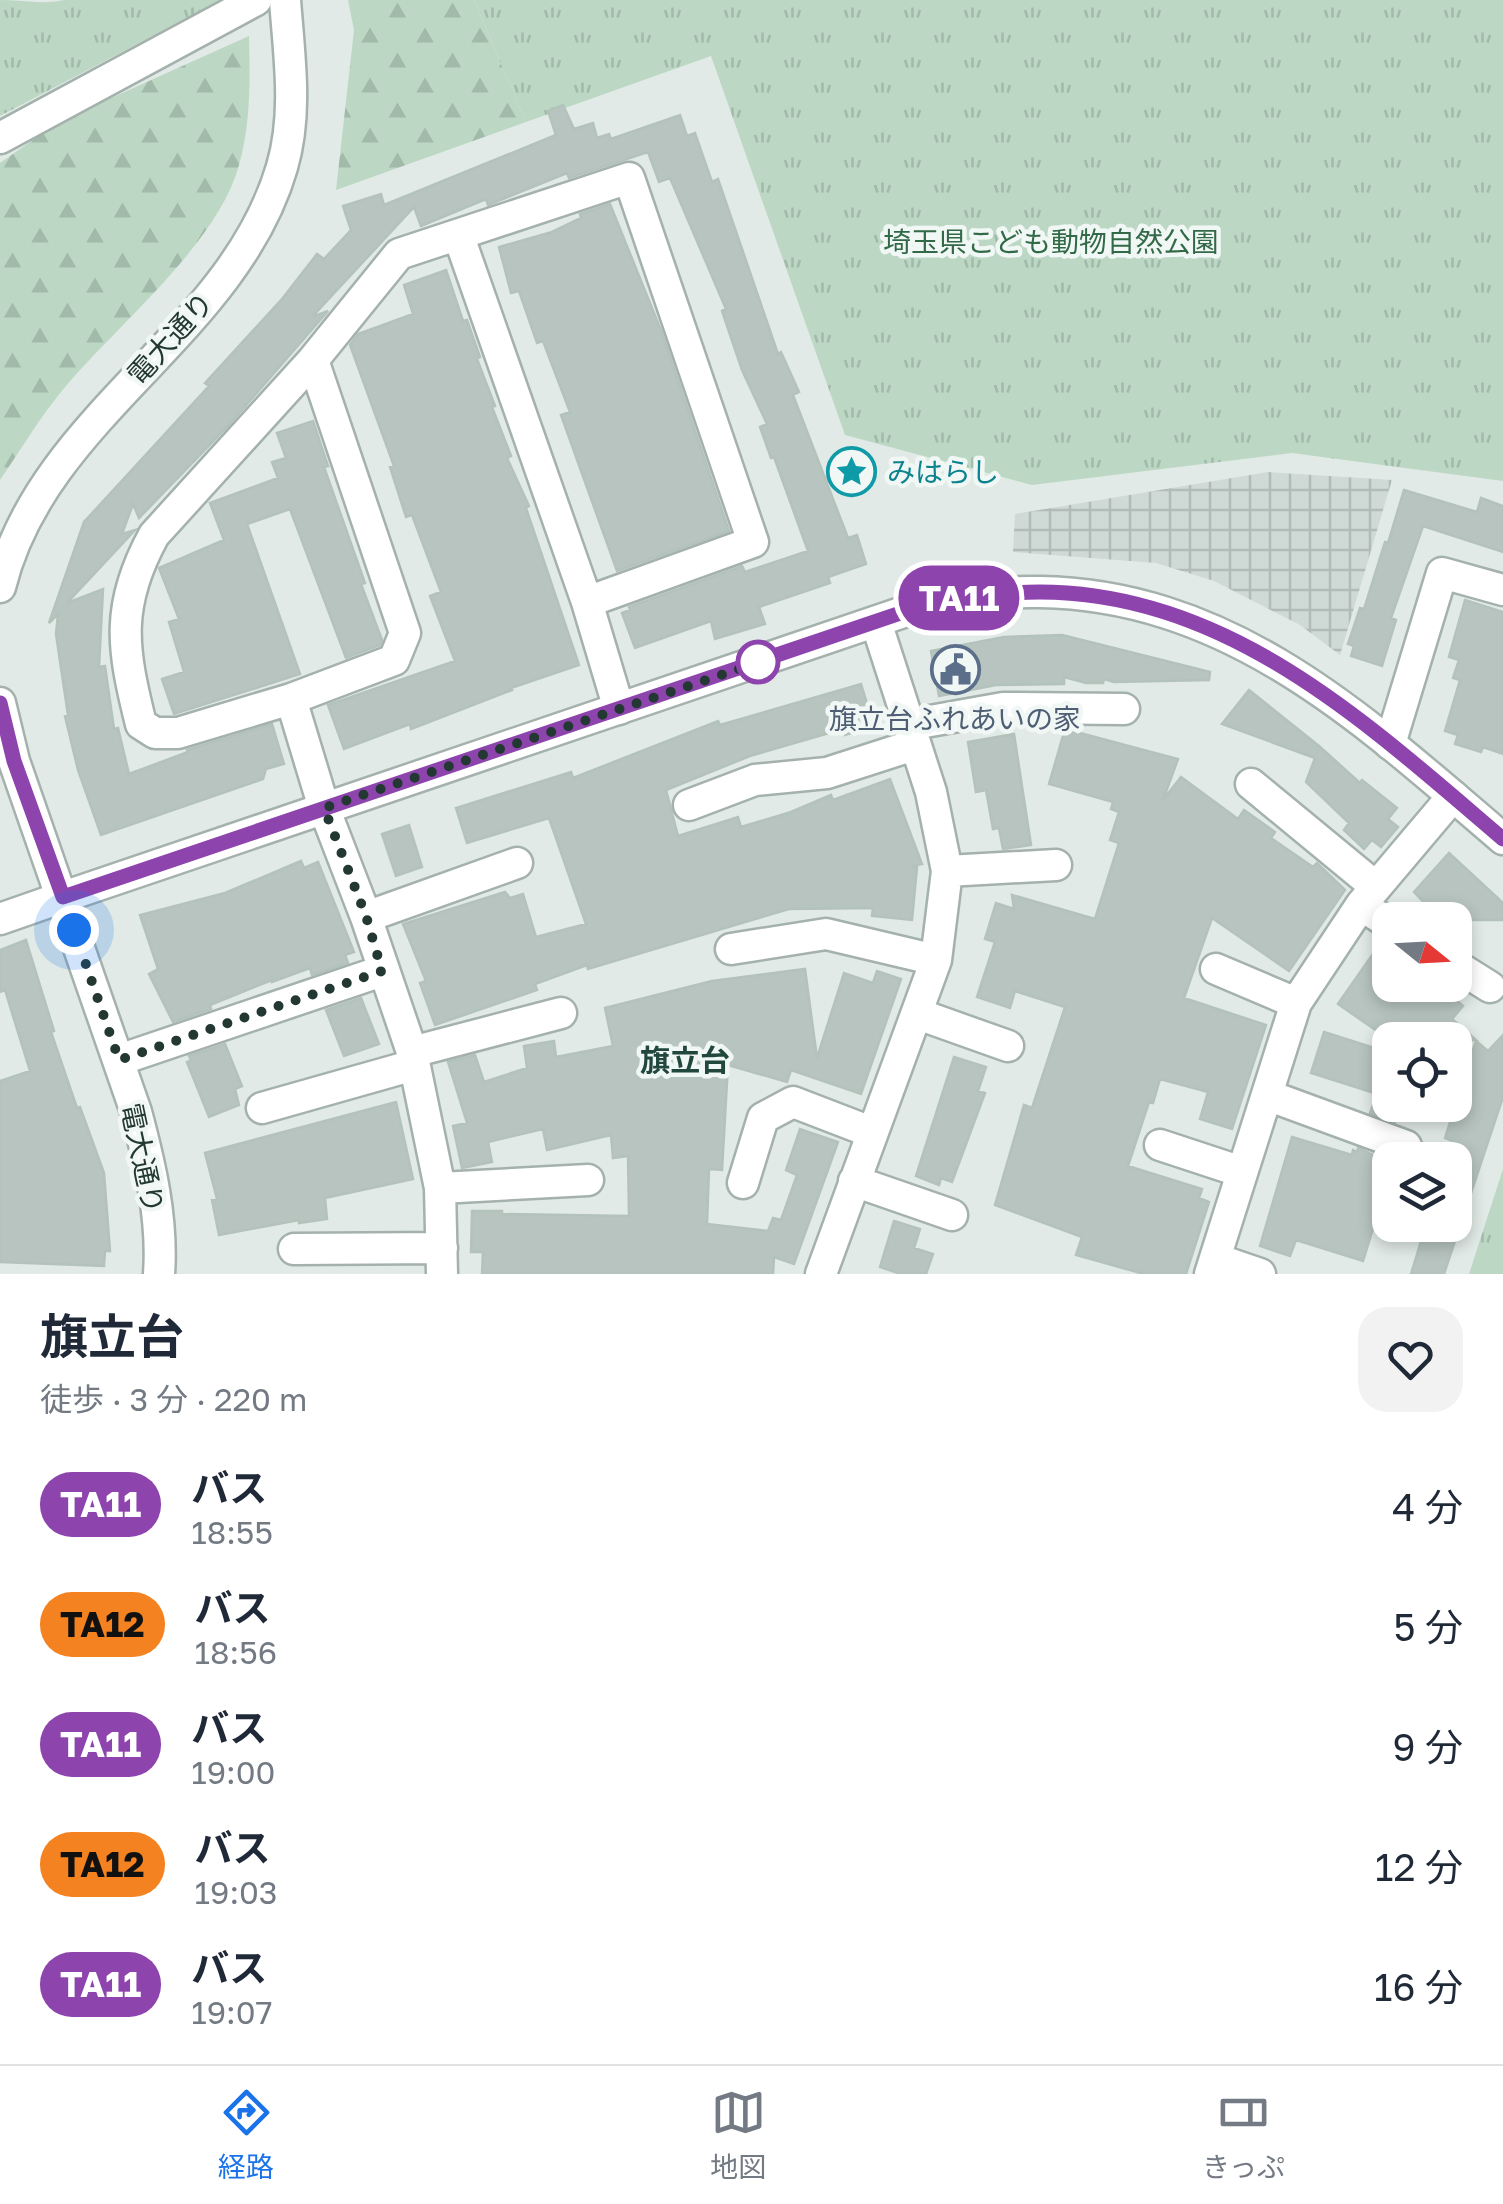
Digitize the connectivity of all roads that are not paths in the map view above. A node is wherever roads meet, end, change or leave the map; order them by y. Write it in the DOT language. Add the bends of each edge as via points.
graph roads {
  1 [pos="256,0"];
  2 [pos="285,0"];
  3 [pos="0,138"];
  4 [pos="459,237"];
  5 [pos="313,360"];
  6 [pos="8,532"];
  7 [pos="0,587"];
  8 [pos="1503,590"];
  9 [pos="586,602"];
  10 [pos="876,622"];
  11 [pos="290,700"];
  12 [pos="0,703"];
  13 [pos="619,709"];
  14 [pos="1124,710"];
  15 [pos="911,735"];
  16 [pos="1390,744"];
  17 [pos="1251,784"];
  18 [pos="1452,796"];
  19 [pos="689,805"];
  20 [pos="324,808"];
  21 [pos="1503,839"];
  22 [pos="517,863"];
  23 [pos="1056,865"];
  24 [pos="947,871"];
  25 [pos="1368,896"];
  26 [pos="63,897"];
  27 [pos="1373,902"];
  28 [pos="366,916"];
  29 [pos="0,919"];
  30 [pos="731,948"];
  31 [pos="936,960"];
  32 [pos="1216,969"];
  33 [pos="382,971"];
  34 [pos="1472,976"];
  35 [pos="1490,987"];
  36 [pos="1296,1002"];
  37 [pos="561,1014"];
  38 [pos="918,1014"];
  39 [pos="1008,1046"];
  40 [pos="413,1058"];
  41 [pos="119,1060"];
  42 [pos="1268,1095"];
  43 [pos="262,1108"];
  44 [pos="872,1132"];
  45 [pos="1395,1142"];
  46 [pos="1160,1145"];
  47 [pos="1242,1172"];
  48 [pos="588,1180"];
  49 [pos="854,1181"];
  50 [pos="743,1183"];
  51 [pos="440,1188"];
  52 [pos="952,1215"];
  53 [pos="294,1249"];
  54 [pos="442,1261"];
  55 [pos="1213,1266"];
  56 [pos="159,1274"];
  57 [pos="821,1274"];
  58 [pos="1260,1274"];
  1 -- 3 [label="street"];
  2 -- 6 [label="street, 電大通り" via="292,117 262,221 211,294 83,433"];
  4 -- 5 [label="street" via="399,254"];
  4 -- 9 [label="street"];
  4 -- 9 [label="street" via="629,178 753,542"];
  5 -- 11 [label="street" via="404,633 394,660"];
  5 -- 11 [label="street" via="154,535 126,606 126,664 141,724 155,734"];
  6 -- 7 [label="street, 電大通り"];
  8 -- 16 [label="street" via="1442,573"];
  9 -- 13 [label="street"];
  10 -- 13 [label="street"];
  10 -- 15 [label="street"];
  10 -- 16 [label="street" via="933,602 992,594 1114,600 1184,619 1260,651"];
  11 -- 20 [label="street"];
  12 -- 26 [label="street, 電大通り"];
  13 -- 20 [label="street"];
  14 -- 15 [label="street" via="1003,708"];
  15 -- 19 [label="street" via="827,773 755,780"];
  15 -- 24 [label="street" via="941,828"];
  16 -- 18 [label="street"];
  17 -- 25 [label="street"];
  18 -- 21 [label="street"];
  18 -- 25 [label="street"];
  20 -- 26 [label="street"];
  20 -- 28 [label="street"];
  22 -- 28 [label="street"];
  23 -- 24 [label="street"];
  24 -- 31 [label="street"];
  25 -- 27 [label="street"];
  25 -- 36 [label="street"];
  26 -- 29 [label="street"];
  26 -- 41 [label="street, 電大通り"];
  28 -- 33 [label="street"];
  30 -- 31 [label="street" via="826,934"];
  31 -- 38 [label="street"];
  32 -- 36 [label="street"];
  33 -- 40 [label="street"];
  33 -- 41 [label="street"];
  34 -- 35 [label="street"];
  36 -- 42 [label="street"];
  37 -- 40 [label="street"];
  38 -- 39 [label="street"];
  38 -- 44 [label="street"];
  40 -- 43 [label="street"];
  40 -- 51 [label="street"];
  41 -- 56 [label="street, 電大通り" via="150,1164"];
  42 -- 45 [label="street"];
  42 -- 47 [label="street"];
  44 -- 49 [label="street"];
  44 -- 50 [label="street" via="793,1102 763,1118"];
  46 -- 47 [label="street"];
  47 -- 55 [label="street"];
  48 -- 51 [label="street"];
  49 -- 52 [label="street"];
  49 -- 57 [label="street"];
  51 -- 54 [label="street"];
  53 -- 54 [label="street"];
  55 -- 58 [label="street"];
}
